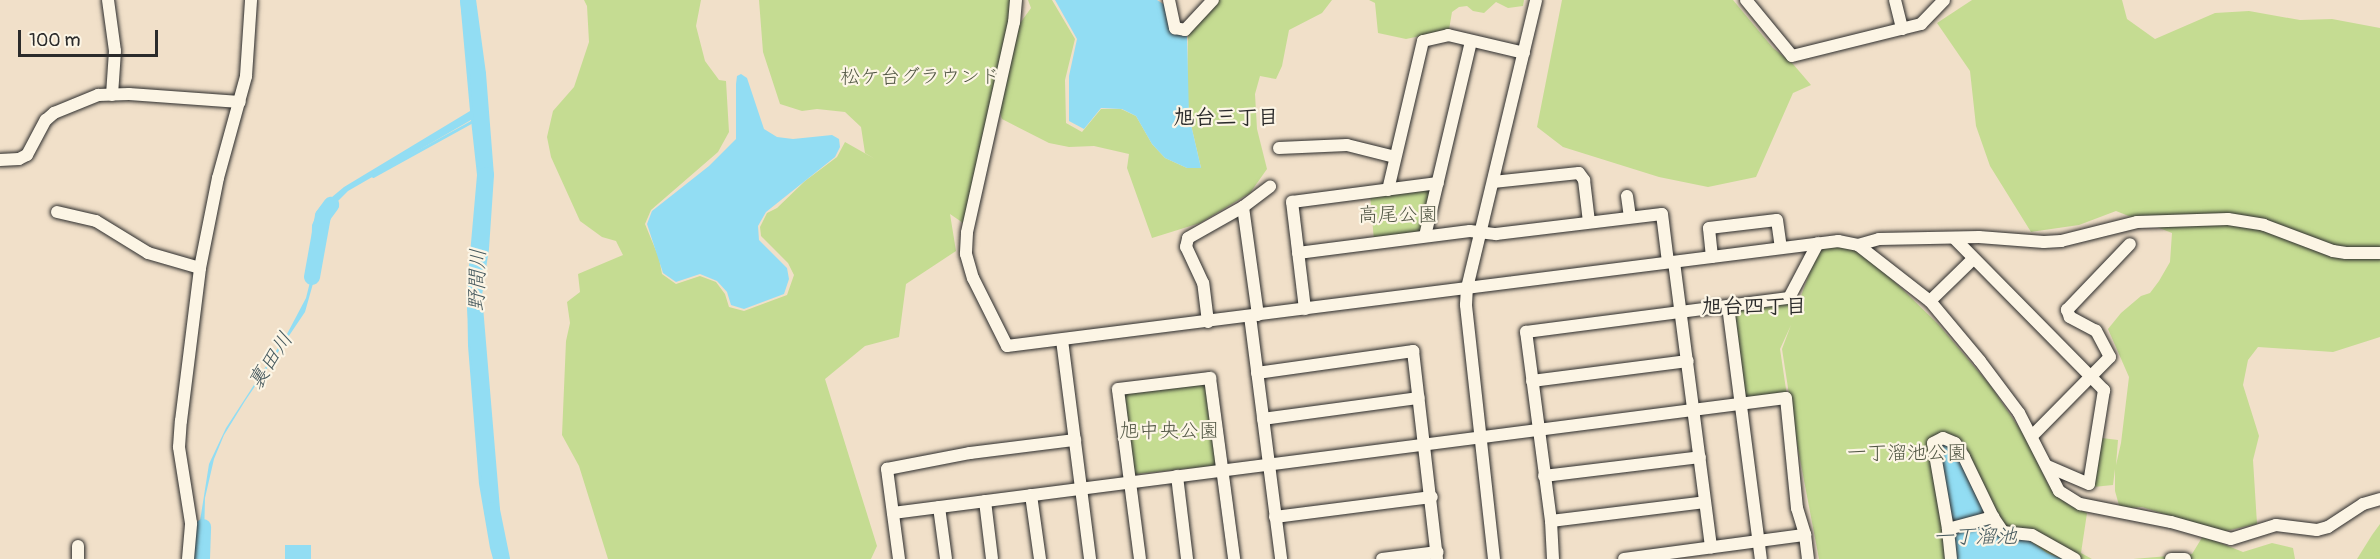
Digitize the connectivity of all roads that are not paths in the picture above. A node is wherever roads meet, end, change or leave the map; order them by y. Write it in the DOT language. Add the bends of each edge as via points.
graph roads {
  1 [pos="108,0"];
  2 [pos="251,0"];
  3 [pos="1016,0"];
  4 [pos="1169,0"];
  5 [pos="1213,0"];
  6 [pos="1536,0"];
  7 [pos="1746,0"];
  8 [pos="1895,0"];
  9 [pos="1944,0"];
  10 [pos="1902,29"];
  11 [pos="1471,41"];
  12 [pos="1524,53"];
  13 [pos="112,95"];
  14 [pos="240,102"];
  15 [pos="1279,148"];
  16 [pos="1395,157"];
  17 [pos="0,160"];
  18 [pos="1493,182"];
  19 [pos="1437,183"];
  20 [pos="1270,187"];
  21 [pos="1388,190"];
  22 [pos="1627,196"];
  23 [pos="1243,207"];
  24 [pos="57,212"];
  25 [pos="1630,217"];
  26 [pos="1589,222"];
  27 [pos="1481,232"];
  28 [pos="1425,236"];
  29 [pos="1954,237"];
  30 [pos="1818,243"];
  31 [pos="2130,244"];
  32 [pos="1858,245"];
  33 [pos="1781,248"];
  34 [pos="1299,253"];
  35 [pos="2380,253"];
  36 [pos="1713,257"];
  37 [pos="1973,259"];
  38 [pos="1671,262"];
  39 [pos="200,268"];
  40 [pos="1467,288"];
  41 [pos="1930,301"];
  42 [pos="1728,306"];
  43 [pos="1305,309"];
  44 [pos="1681,312"];
  45 [pos="1254,316"];
  46 [pos="1208,322"];
  47 [pos="1062,340"];
  48 [pos="1688,361"];
  49 [pos="1257,373"];
  50 [pos="2091,377"];
  51 [pos="1532,381"];
  52 [pos="1419,398"];
  53 [pos="1740,405"];
  54 [pos="1694,410"];
  55 [pos="1263,419"];
  56 [pos="1539,430"];
  57 [pos="2032,436"];
  58 [pos="1481,437"];
  59 [pos="1075,440"];
  60 [pos="1425,444"];
  61 [pos="1700,457"];
  62 [pos="1268,465"];
  63 [pos="2047,466"];
  64 [pos="1222,471"];
  65 [pos="1177,476"];
  66 [pos="1544,476"];
  67 [pos="1130,482"];
  68 [pos="1081,488"];
  69 [pos="1031,495"];
  70 [pos="1432,497"];
  71 [pos="2380,499"];
  72 [pos="985,501"];
  73 [pos="1705,502"];
  74 [pos="939,507"];
  75 [pos="893,513"];
  76 [pos="1275,517"];
  77 [pos="1993,517"];
  78 [pos="1551,522"];
  79 [pos="1948,529"];
  80 [pos="1805,536"];
  81 [pos="1759,542"];
  82 [pos="78,546"];
  83 [pos="1711,548"];
  84 [pos="1438,555"];
  85 [pos="78,559"];
  86 [pos="188,559"];
  87 [pos="899,559"];
  88 [pos="946,559"];
  89 [pos="992,559"];
  90 [pos="1040,559"];
  91 [pos="1090,559"];
  92 [pos="1140,559"];
  93 [pos="1187,559"];
  94 [pos="1234,559"];
  95 [pos="1281,559"];
  96 [pos="1382,559"];
  97 [pos="1494,559"];
  98 [pos="1553,559"];
  99 [pos="1624,559"];
  100 [pos="1761,559"];
  101 [pos="1808,559"];
  102 [pos="1951,559"];
  103 [pos="2074,559"];
  104 [pos="2171,559"];
  105 [pos="2185,559"];
  1 -- 13 [label="street" via="115,51"];
  2 -- 14 [label="street" via="246,76"];
  3 -- 47 [label="street" via="967,233 966,254 973,278 1007,346"];
  4 -- 5 [label="street" via="1175,28 1185,30"];
  6 -- 12 [label="street"];
  7 -- 10 [label="street" via="1792,56"];
  8 -- 10 [label="street"];
  9 -- 10 [label="street" via="1921,24"];
  11 -- 12 [label="street"];
  11 -- 16 [label="street" via="1448,35 1423,41"];
  11 -- 19 [label="street"];
  12 -- 18 [label="street"];
  13 -- 14 [label="street"];
  13 -- 17 [label="street" via="98,95 54,113 27,155"];
  14 -- 39 [label="street" via="218,178"];
  15 -- 16 [label="street" via="1347,146"];
  16 -- 21 [label="street"];
  18 -- 26 [label="street" via="1579,173 1584,180"];
  18 -- 27 [label="street"];
  19 -- 21 [label="street"];
  19 -- 28 [label="street"];
  20 -- 23 [label="street"];
  21 -- 34 [label="street" via="1292,201"];
  22 -- 25 [label="street"];
  23 -- 45 [label="street"];
  23 -- 46 [label="street" via="1188,238 1186,247 1203,283"];
  24 -- 39 [label="street" via="96,221 148,253"];
  25 -- 26 [label="street"];
  25 -- 38 [label="street" via="1662,214"];
  26 -- 27 [label="street" via="1496,234"];
  27 -- 28 [label="street"];
  27 -- 40 [label="street"];
  28 -- 34 [label="street"];
  29 -- 32 [label="street" via="1879,239"];
  29 -- 35 [label="street" via="2061,241 2137,222 2228,219 2264,225 2346,254"];
  29 -- 37 [label="street"];
  30 -- 32 [label="street" via="1847,241"];
  30 -- 33 [label="street"];
  30 -- 42 [label="street" via="1789,298"];
  31 -- 50 [label="street" via="2067,310 2070,317 2096,331 2110,357"];
  32 -- 41 [label="street"];
  33 -- 36 [label="street"];
  33 -- 36 [label="street" via="1777,220 1709,228"];
  34 -- 43 [label="street"];
  36 -- 38 [label="street"];
  37 -- 41 [label="street"];
  37 -- 50 [label="street"];
  38 -- 40 [label="street"];
  38 -- 44 [label="street"];
  39 -- 86 [label="street" via="179,447 191,523"];
  40 -- 43 [label="street"];
  40 -- 58 [label="street"];
  41 -- 57 [label="street" via="2019,412"];
  42 -- 44 [label="street"];
  42 -- 53 [label="street"];
  43 -- 45 [label="street"];
  44 -- 48 [label="street"];
  44 -- 51 [label="street" via="1526,332"];
  45 -- 46 [label="street"];
  45 -- 49 [label="street"];
  46 -- 47 [label="street"];
  47 -- 59 [label="street"];
  48 -- 51 [label="street"];
  48 -- 54 [label="street"];
  49 -- 52 [label="street" via="1413,351"];
  49 -- 55 [label="street"];
  50 -- 57 [label="street"];
  50 -- 63 [label="street" via="2104,390 2089,484"];
  51 -- 56 [label="street"];
  52 -- 55 [label="street"];
  52 -- 60 [label="street"];
  53 -- 54 [label="street"];
  53 -- 80 [label="street" via="1786,398 1797,508"];
  53 -- 81 [label="street"];
  54 -- 56 [label="street"];
  54 -- 61 [label="street"];
  55 -- 62 [label="street"];
  56 -- 58 [label="street"];
  56 -- 66 [label="street"];
  57 -- 63 [label="street"];
  58 -- 60 [label="street"];
  58 -- 97 [label="street"];
  59 -- 68 [label="street"];
  59 -- 75 [label="street" via="970,453 886,469"];
  60 -- 62 [label="street"];
  60 -- 70 [label="street"];
  61 -- 66 [label="street"];
  61 -- 73 [label="street"];
  62 -- 64 [label="street"];
  62 -- 76 [label="street"];
  63 -- 71 [label="street" via="2059,491 2080,504 2171,522 2231,539 2276,525 2317,530 2363,504"];
  64 -- 65 [label="street"];
  64 -- 67 [label="street" via="1210,378 1175,382 1118,390"];
  64 -- 94 [label="street"];
  65 -- 67 [label="street"];
  65 -- 93 [label="street"];
  66 -- 78 [label="street"];
  67 -- 68 [label="street"];
  67 -- 92 [label="street"];
  68 -- 69 [label="street"];
  68 -- 91 [label="street"];
  69 -- 72 [label="street"];
  69 -- 90 [label="street"];
  70 -- 76 [label="street"];
  70 -- 84 [label="street"];
  72 -- 74 [label="street"];
  72 -- 89 [label="street"];
  73 -- 78 [label="street"];
  73 -- 83 [label="street"];
  74 -- 75 [label="street"];
  74 -- 88 [label="street"];
  75 -- 87 [label="street"];
  76 -- 95 [label="street"];
  77 -- 79 [label="street"];
  77 -- 79 [label="street" via="1955,443 1937,439 1933,443 1936,471"];
  77 -- 103 [label="street" via="2003,531 2032,536"];
  78 -- 98 [label="street"];
  79 -- 102 [label="street"];
  80 -- 81 [label="street"];
  80 -- 101 [label="street"];
  81 -- 83 [label="street"];
  81 -- 100 [label="street"];
  82 -- 85 [label="street"];
  83 -- 99 [label="street"];
  84 -- 96 [label="street"];
  104 -- 105 [label="street"];
}
